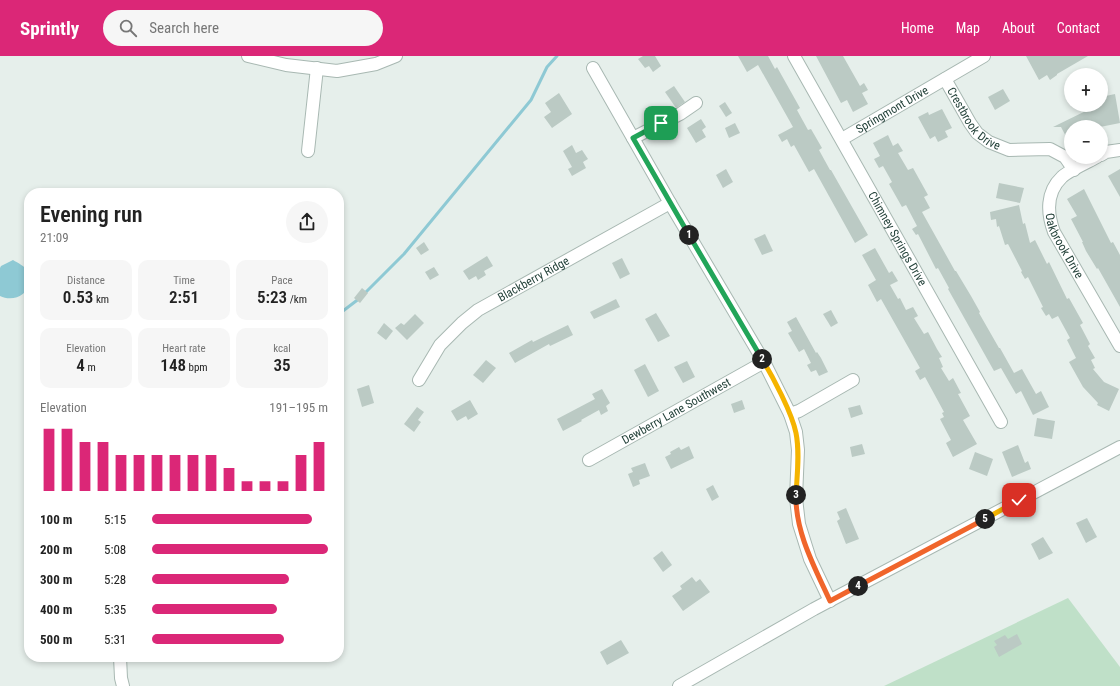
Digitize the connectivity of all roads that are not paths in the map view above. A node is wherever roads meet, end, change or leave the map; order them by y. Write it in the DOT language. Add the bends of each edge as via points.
graph roads {
  1 [pos="248,56"];
  2 [pos="396,56"];
  3 [pos="794,56"];
  4 [pos="976,58"];
  5 [pos="317,68"];
  6 [pos="593,68"];
  7 [pos="945,79"];
  8 [pos="696,103"];
  9 [pos="633,138"];
  10 [pos="842,139"];
  11 [pos="1120,150"];
  12 [pos="308,151"];
  13 [pos="1108,152"];
  14 [pos="1085,164"];
  15 [pos="1074,170"];
  16 [pos="670,203"];
  17 [pos="1120,346"];
  18 [pos="764,362"];
  19 [pos="419,380"];
  20 [pos="852,380"];
  21 [pos="790,414"];
  22 [pos="1001,422"];
  23 [pos="1120,447"];
  24 [pos="589,460"];
  25 [pos="830,601"];
  26 [pos="120,662"];
  27 [pos="123,686"];
  28 [pos="679,686"];
  1 -- 5 [label="street" via="286,65"];
  2 -- 5 [label="street" via="376,64 337,71"];
  3 -- 10 [label="street, Chimney Springs Drive"];
  4 -- 7 [label="street, Springmont Drive"];
  5 -- 12 [label="street"];
  6 -- 9 [label="street"];
  7 -- 10 [label="street, Springmont Drive"];
  7 -- 15 [label="street, Crestbrook Drive" via="970,123 989,142 1009,150 1050,149 1065,157"];
  8 -- 9 [label="street"];
  9 -- 16 [label="street"];
  10 -- 22 [label="street, Chimney Springs Drive"];
  11 -- 13 [label="street"];
  14 -- 15 [label="street, Oakbrook Drive"];
  15 -- 17 [label="street, Oakbrook Drive" via="1062,177 1055,187 1050,198 1049,219"];
  16 -- 18 [label="street"];
  16 -- 19 [label="street, Blackberry Ridge" via="478,310 440,345"];
  18 -- 21 [label="street"];
  18 -- 24 [label="street, Dewberry Lane Southwest"];
  20 -- 21 [label="street"];
  21 -- 25 [label="street" via="798,450 796,498 799,524 810,559"];
  23 -- 25 [label="street"];
  25 -- 28 [label="street"];
  26 -- 27 [label="street"];
}
